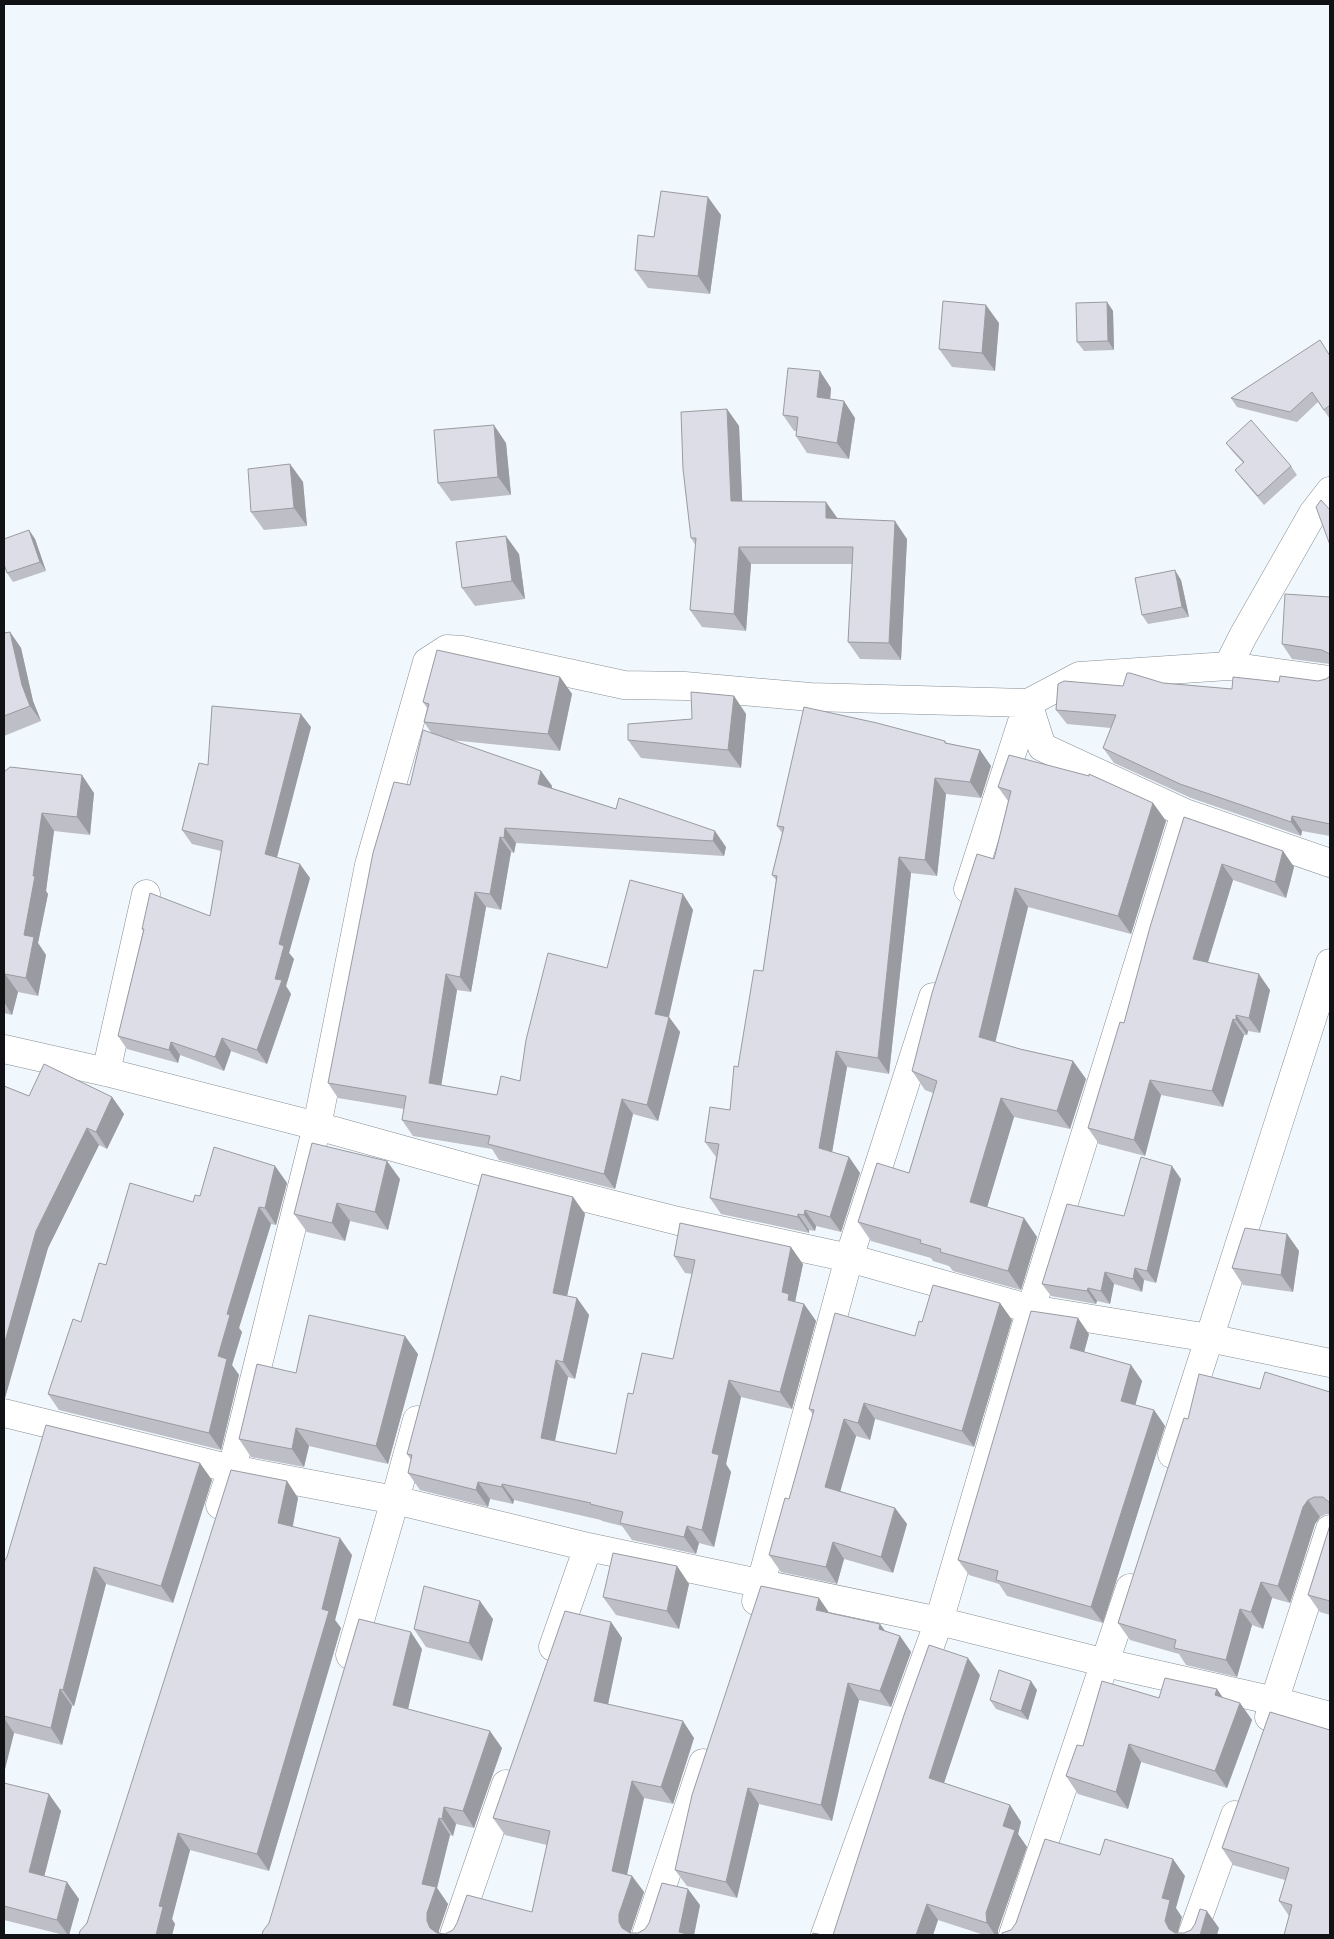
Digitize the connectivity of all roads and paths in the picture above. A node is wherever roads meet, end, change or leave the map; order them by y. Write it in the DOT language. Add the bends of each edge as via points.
graph roads {
  1 [pos="1330,491"];
  2 [pos="1321,513"];
  3 [pos="1228,666"];
  4 [pos="1330,680"];
  5 [pos="1028,703"];
  6 [pos="1185,814"];
  7 [pos="1330,863"];
  8 [pos="146,894"];
  9 [pos="961,910"];
  10 [pos="1330,963"];
  11 [pos="940,976"];
  12 [pos="4,1049"];
  13 [pos="106,1072"];
  14 [pos="318,1126"];
  15 [pos="849,1258"];
  16 [pos="1031,1309"];
  17 [pos="1209,1338"];
  18 [pos="1330,1363"];
  19 [pos="424,1394"];
  20 [pos="4,1413"];
  21 [pos="47,1423"];
  22 [pos="39,1450"];
  23 [pos="232,1469"];
  24 [pos="1165,1478"];
  25 [pos="396,1500"];
  26 [pos="214,1526"];
  27 [pos="1330,1529"];
  28 [pos="588,1547"];
  29 [pos="1138,1561"];
  30 [pos="761,1585"];
  31 [pos="939,1621"];
  32 [pos="749,1623"];
  33 [pos="1106,1663"];
  34 [pos="546,1667"];
  35 [pos="342,1680"];
  36 [pos="1275,1701"];
  37 [pos="1330,1716"];
  38 [pos="712,1736"];
  39 [pos="1262,1738"];
  40 [pos="514,1760"];
  41 [pos="1242,1794"];
  42 [pos="454,1935"];
  43 [pos="646,1935"];
  44 [pos="825,1935"];
  45 [pos="1013,1935"];
  46 [pos="1192,1935"];
  1 -- 2 [label="street"];
  2 -- 3 [label="street" via="1243,636"];
  3 -- 4 [label="street"];
  3 -- 5 [label="street" via="1079,676"];
  5 -- 6 [label="street" via="1042,748"];
  5 -- 9 [label="street"];
  5 -- 14 [label="street" via="810,697 685,686 624,685 447,649 427,662 369,865"];
  6 -- 7 [label="street"];
  6 -- 16 [label="street"];
  8 -- 13 [label="street"];
  10 -- 17 [label="street"];
  11 -- 15 [label="street"];
  12 -- 13 [label="street"];
  13 -- 14 [label="street"];
  14 -- 15 [label="street" via="481,1182"];
  14 -- 23 [label="street"];
  15 -- 16 [label="street"];
  15 -- 30 [label="street"];
  16 -- 17 [label="street"];
  16 -- 31 [label="street"];
  17 -- 18 [label="street"];
  17 -- 24 [label="street"];
  19 -- 25 [label="street"];
  20 -- 21 [label="street"];
  21 -- 22 [label="street"];
  21 -- 23 [label="street"];
  23 -- 25 [label="street"];
  23 -- 26 [label="street"];
  25 -- 28 [label="street"];
  25 -- 35 [label="street"];
  27 -- 36 [label="street"];
  28 -- 30 [label="street"];
  28 -- 34 [label="street"];
  29 -- 33 [label="street"];
  30 -- 31 [label="street"];
  30 -- 32 [label="street"];
  31 -- 33 [label="street"];
  31 -- 44 [label="street"];
  33 -- 36 [label="street"];
  33 -- 45 [label="street"];
  36 -- 37 [label="street"];
  36 -- 39 [label="street"];
  38 -- 43 [label="street"];
  40 -- 42 [label="street"];
  41 -- 46 [label="street"];
}
